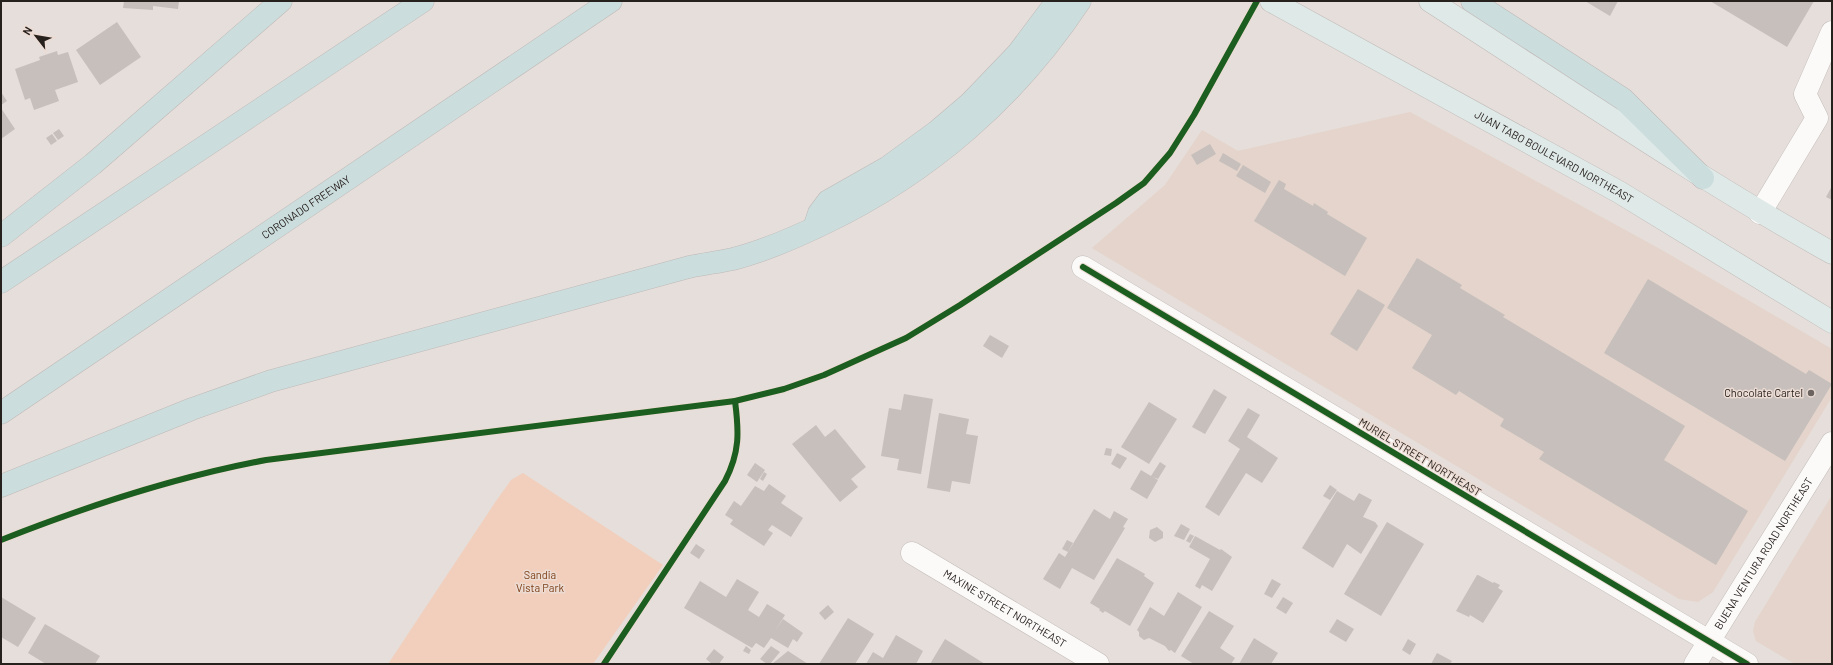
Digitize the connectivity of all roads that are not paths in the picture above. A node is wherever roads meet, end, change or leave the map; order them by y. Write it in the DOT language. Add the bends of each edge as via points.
graph roads {
  1 [pos="281,1"];
  2 [pos="423,1"];
  3 [pos="611,1"];
  4 [pos="1057,1"];
  5 [pos="1080,1"];
  6 [pos="1095,1"];
  7 [pos="1271,1"];
  8 [pos="1430,1"];
  9 [pos="1472,1"];
  10 [pos="1832,32"];
  11 [pos="1703,178"];
  12 [pos="1760,213"];
  13 [pos="814,228"];
  14 [pos="1,236"];
  15 [pos="1832,253"];
  16 [pos="1083,267"];
  17 [pos="1,282"];
  18 [pos="1832,322"];
  19 [pos="1,413"];
  20 [pos="1832,443"];
  21 [pos="1,486"];
  22 [pos="912,553"];
  23 [pos="1709,641"];
  24 [pos="1098,664"];
  25 [pos="1695,664"];
  26 [pos="1747,664"];
  1 -- 14 [label="highway" via="93,164"];
  2 -- 17 [label="highway"];
  3 -- 19 [label="highway, CORONADO FREEWAY"];
  4 -- 13 [label="highway" via="1013,59 970,103 888,167 828,201 819,213"];
  5 -- 13 [label="highway" via="1031,66 966,132 888,189"];
  6 -- 13 [label="highway" via="1072,35 1027,90 994,124 958,155 918,184 854,223 832,231"];
  7 -- 18 [label="main road, JUAN TABO BOULEVARD NORTHEAST" via="1619,192"];
  8 -- 11 [label="main road"];
  9 -- 11 [label="highway" via="1623,99"];
  10 -- 12 [label="street" via="1805,94 1816,118"];
  11 -- 12 [label="main road"];
  12 -- 15 [label="main road"];
  13 -- 21 [label="highway" via="778,244 733,259 688,267 271,381 170,418"];
  16 -- 23 [label="street, MURIEL STREET NORTHEAST"];
  20 -- 23 [label="street, BUENA VENTURA ROAD NORTHEAST"];
  22 -- 24 [label="street, MAXINE STREET NORTHEAST"];
  23 -- 25 [label="street, BUENA VENTURA ROAD NORTHEAST"];
  23 -- 26 [label="street, MURIEL STREET NORTHEAST"];
}
